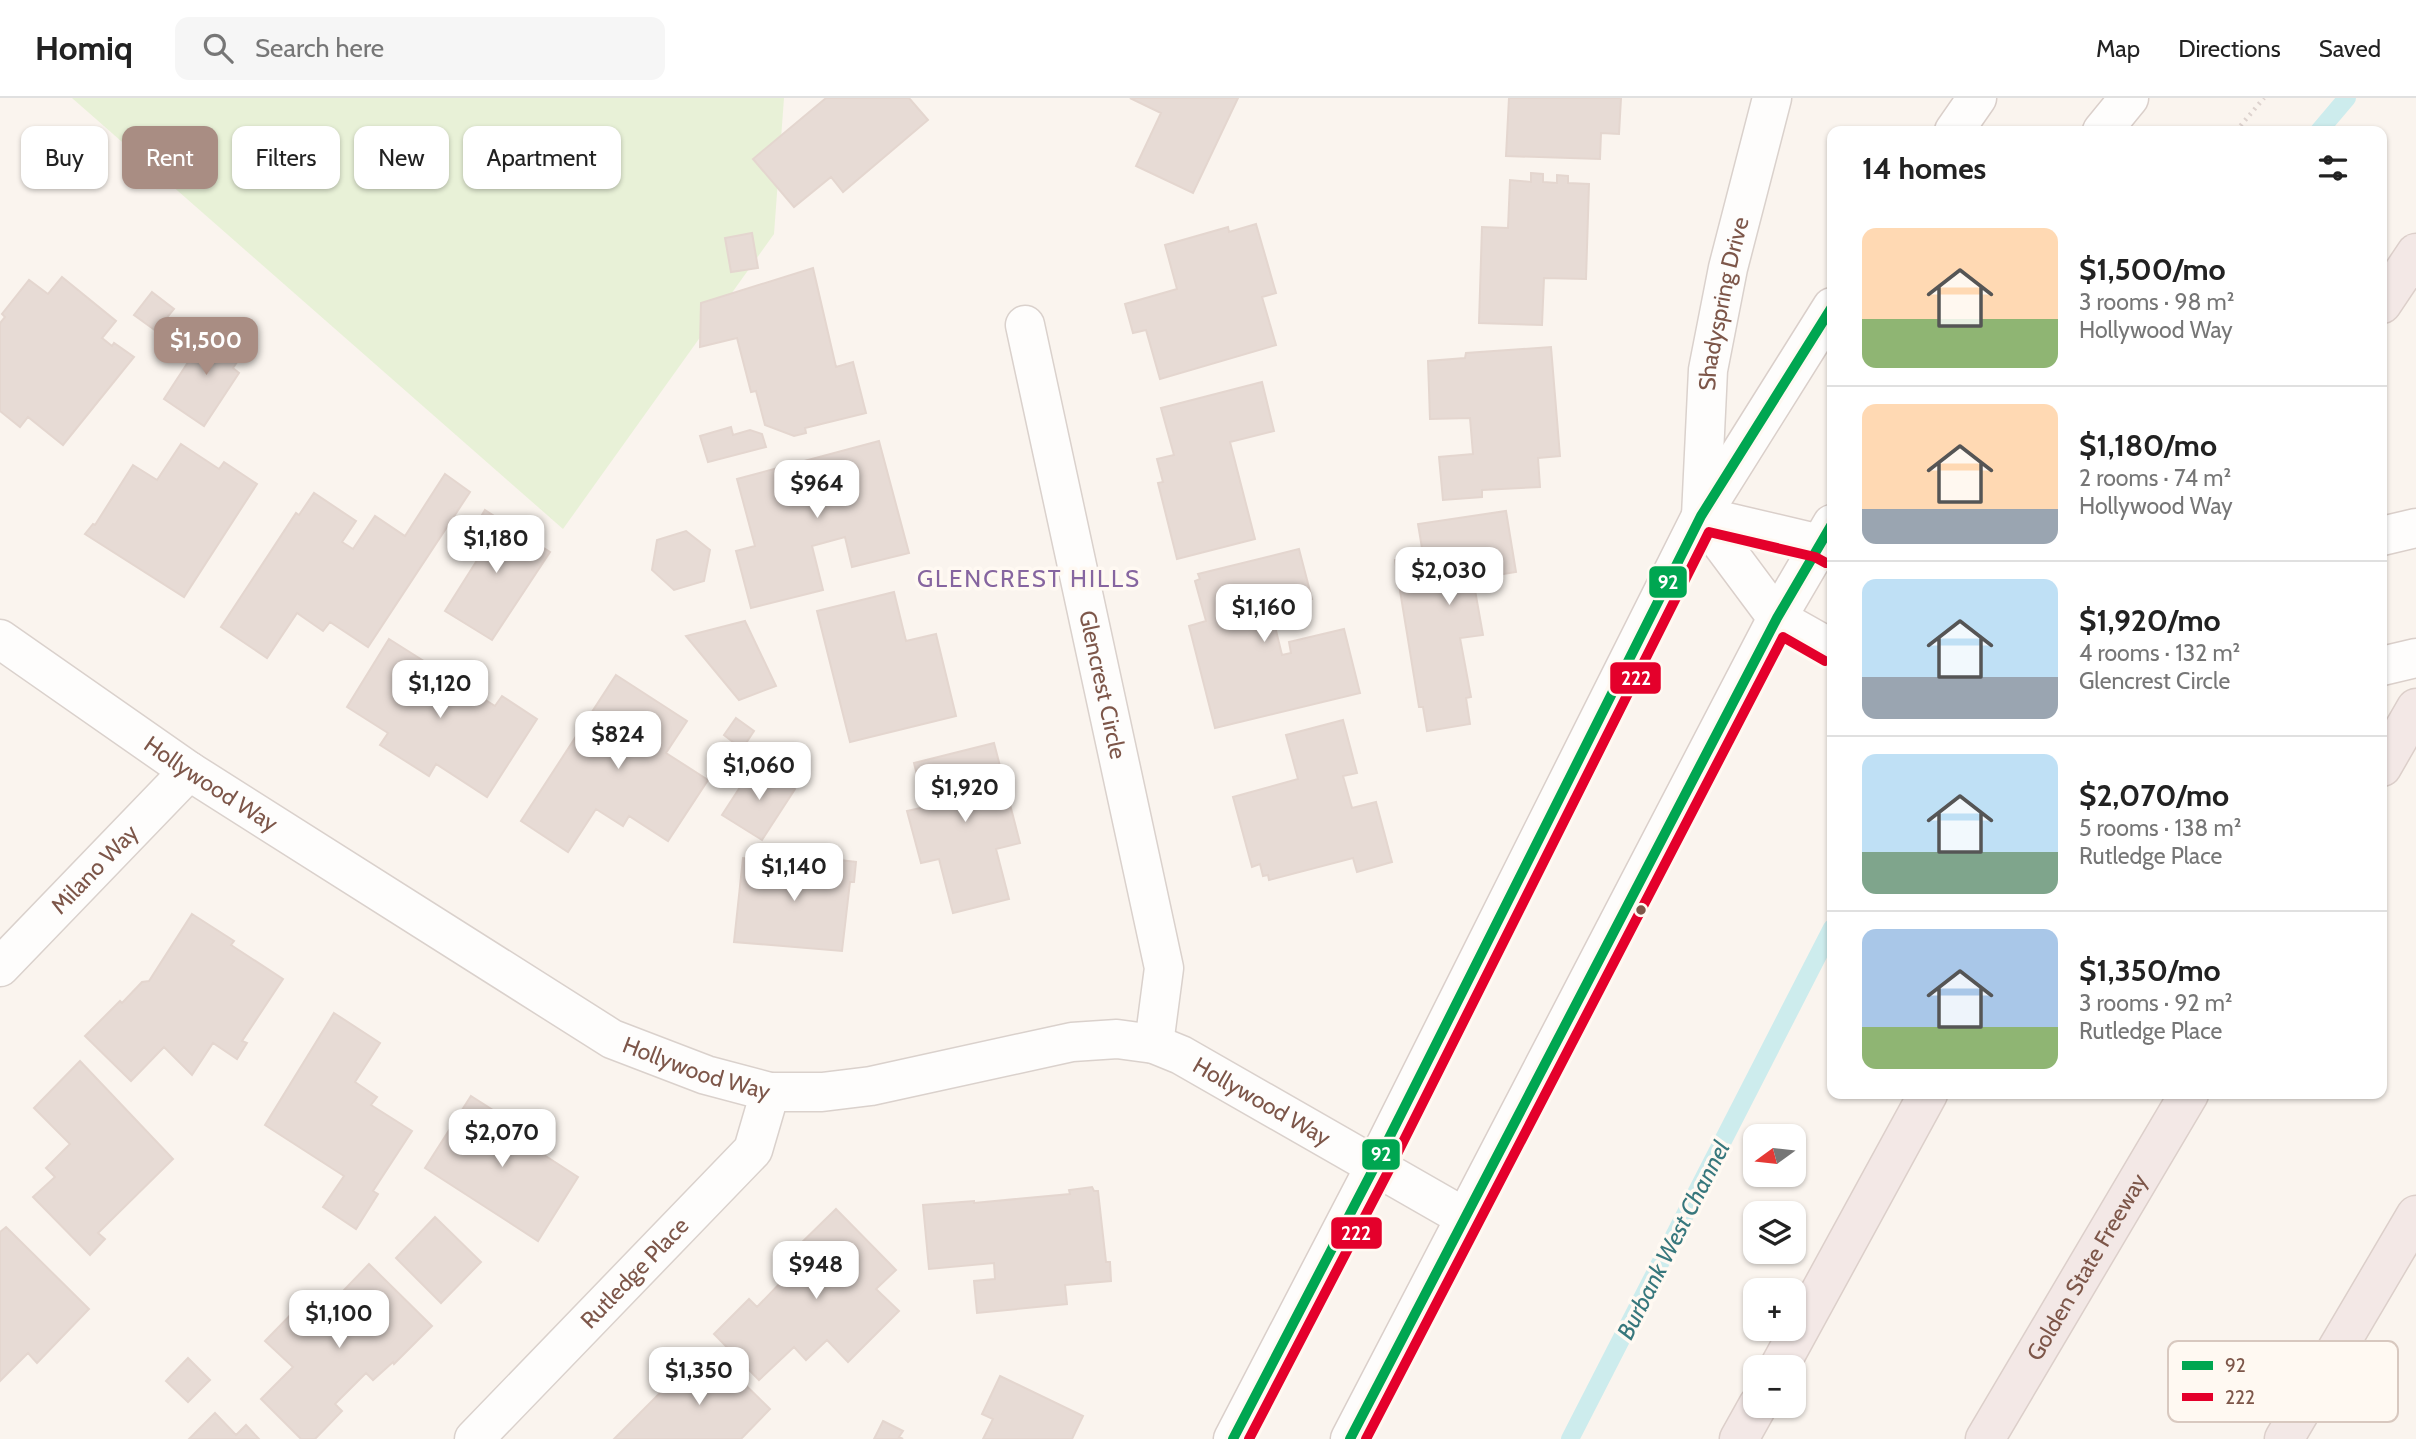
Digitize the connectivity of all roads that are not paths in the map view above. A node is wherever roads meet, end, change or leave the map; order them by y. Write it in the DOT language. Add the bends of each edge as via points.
graph roads {
  1 [pos="1772,98"];
  2 [pos="1977,98"];
  3 [pos="2129,98"];
  4 [pos="1957,126"];
  5 [pos="2106,126"];
  6 [pos="2416,253"];
  7 [pos="2387,296"];
  8 [pos="1827,315"];
  9 [pos="1025,325"];
  10 [pos="1701,516"];
  11 [pos="2416,528"];
  12 [pos="2387,535"];
  13 [pos="1827,539"];
  14 [pos="1827,541"];
  15 [pos="1777,618"];
  16 [pos="0,639"];
  17 [pos="1827,646"];
  18 [pos="2416,658"];
  19 [pos="2387,665"];
  20 [pos="2416,708"];
  21 [pos="2387,758"];
  22 [pos="189,771"];
  23 [pos="0,967"];
  24 [pos="1154,1044"];
  25 [pos="770,1092"];
  26 [pos="1925,1099"];
  27 [pos="2186,1099"];
  28 [pos="1375,1166"];
  29 [pos="2416,1215"];
  30 [pos="1464,1217"];
  31 [pos="2342,1341"];
  32 [pos="1786,1355"];
  33 [pos="1751,1418"];
  34 [pos="2294,1422"];
  35 [pos="474,1439"];
  36 [pos="1233,1439"];
  37 [pos="1350,1439"];
  38 [pos="1739,1439"];
  39 [pos="1984,1439"];
  40 [pos="2284,1439"];
  1 -- 10 [label="street, Shadyspring Drive" via="1728,268 1708,370"];
  2 -- 4 [label="street"];
  3 -- 5 [label="street"];
  6 -- 7 [label="highway"];
  8 -- 10 [label="street"];
  9 -- 24 [label="street, Glencrest Circle" via="1164,968"];
  10 -- 13 [label="street"];
  10 -- 15 [label="street"];
  10 -- 28 [label="street"];
  11 -- 12 [label="street"];
  14 -- 15 [label="street"];
  15 -- 17 [label="street"];
  15 -- 30 [label="street"];
  16 -- 22 [label="street, Hollywood Way"];
  18 -- 19 [label="street"];
  20 -- 21 [label="highway"];
  22 -- 23 [label="street, Milano Way"];
  22 -- 25 [label="street, Hollywood Way" via="612,1039 706,1075"];
  24 -- 25 [label="street, Hollywood Way" via="1117,1039 1072,1042 872,1086"];
  24 -- 28 [label="street, Hollywood Way"];
  25 -- 35 [label="street, Rutledge Place" via="753,1150"];
  26 -- 32 [label="highway"];
  27 -- 39 [label="highway, Golden State Freeway"];
  28 -- 30 [label="street, Hollywood Way"];
  28 -- 36 [label="street"];
  29 -- 31 [label="highway"];
  30 -- 37 [label="street"];
  33 -- 38 [label="highway"];
  34 -- 40 [label="highway"];
}
